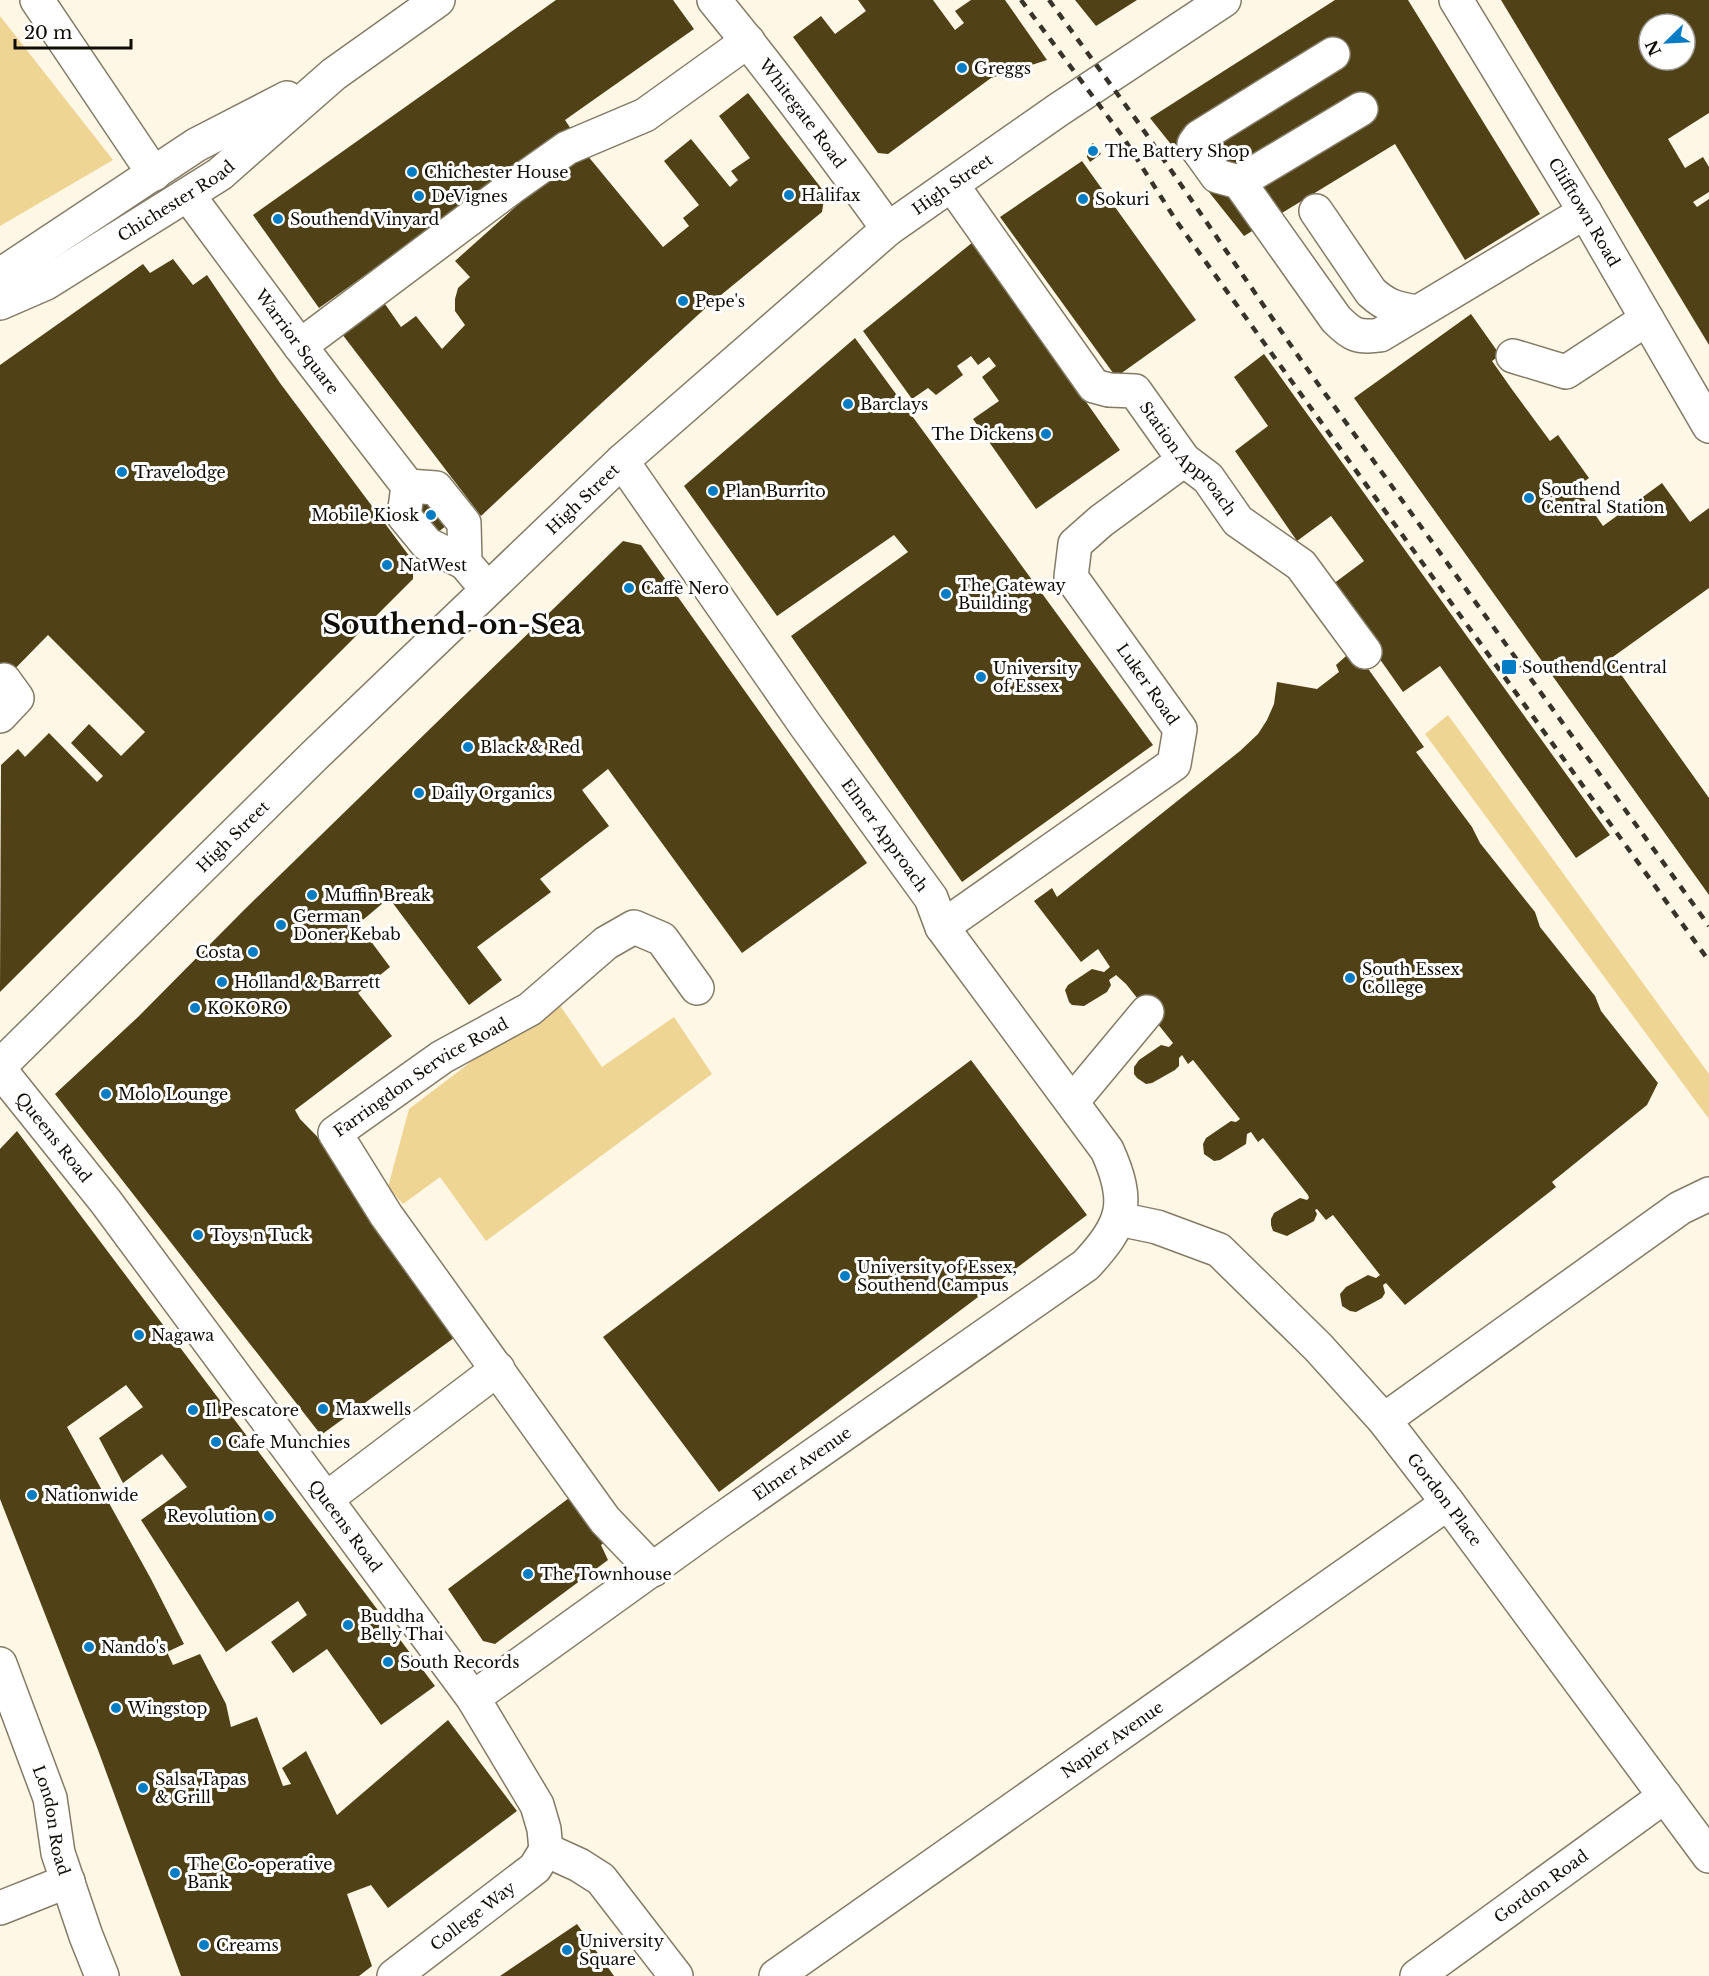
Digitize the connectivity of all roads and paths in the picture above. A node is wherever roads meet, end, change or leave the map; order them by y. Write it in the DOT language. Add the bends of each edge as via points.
graph roads {
  1 [pos="36,0"];
  2 [pos="438,0"];
  3 [pos="714,0"];
  4 [pos="1224,0"];
  5 [pos="1456,0"];
  6 [pos="748,41"];
  7 [pos="1333,54"];
  8 [pos="334,74"];
  9 [pos="1361,108"];
  10 [pos="154,174"];
  11 [pos="1239,182"];
  12 [pos="951,185"];
  13 [pos="188,195"];
  14 [pos="1316,211"];
  15 [pos="1585,212"];
  16 [pos="888,229"];
  17 [pos="0,275"];
  18 [pos="0,303"];
  19 [pos="1418,312"];
  20 [pos="1647,320"];
  21 [pos="300,346"];
  22 [pos="1513,356"];
  23 [pos="1709,426"];
  24 [pos="1184,460"];
  25 [pos="622,461"];
  26 [pos="408,486"];
  27 [pos="465,562"];
  28 [pos="486,589"];
  29 [pos="1365,652"];
  30 [pos="4,680"];
  31 [pos="0,716"];
  32 [pos="942,927"];
  33 [pos="698,988"];
  34 [pos="1147,1012"];
  35 [pos="0,1068"];
  36 [pos="1072,1102"];
  37 [pos="1709,1194"];
  38 [pos="1119,1219"];
  39 [pos="498,1369"];
  40 [pos="1384,1420"];
  41 [pos="326,1499"];
  42 [pos="1448,1503"];
  43 [pos="653,1570"];
  44 [pos="0,1664"];
  45 [pos="473,1698"];
  46 [pos="1665,1796"];
  47 [pos="546,1850"];
  48 [pos="1709,1856"];
  49 [pos="63,1867"];
  50 [pos="0,1908"];
  51 [pos="102,1976"];
  52 [pos="394,1976"];
  53 [pos="675,1976"];
  54 [pos="776,1976"];
  55 [pos="1417,1976"];
  1 -- 10 [label="street"];
  2 -- 8 [label="street, Chichester Road"];
  3 -- 6 [label="street, Whitegate Road"];
  4 -- 12 [label="street, High Street"];
  5 -- 15 [label="street, Clifftown Road"];
  6 -- 16 [label="street, Whitegate Road"];
  6 -- 21 [label="street" via="645,115 567,148"];
  7 -- 11 [label="street" via="1199,137 1194,144 1216,176"];
  8 -- 10 [label="street, Chichester Road" via="196,145"];
  8 -- 13 [label="street, Chichester Road" via="220,174"];
  9 -- 11 [label="street"];
  10 -- 17 [label="street, Chichester Road"];
  11 -- 19 [label="street" via="1349,332 1362,337 1380,335"];
  12 -- 16 [label="street, High Street"];
  12 -- 24 [label="street, Station Approach" via="1094,386 1135,391"];
  13 -- 18 [label="street, Chichester Road" via="46,283"];
  13 -- 21 [label="street, Warrior Square"];
  14 -- 19 [label="street" via="1382,303"];
  15 -- 19 [label="street"];
  15 -- 20 [label="street, Clifftown Road"];
  16 -- 25 [label="street, High Street"];
  20 -- 22 [label="street" via="1566,372"];
  20 -- 23 [label="street, Clifftown Road"];
  21 -- 26 [label="street, Warrior Square"];
  24 -- 29 [label="street, Station Approach" via="1209,478 1238,521 1301,565"];
  24 -- 32 [label="street, Luker Road" via="1075,544 1071,577 1180,729 1174,764"];
  25 -- 28 [label="street, High Street"];
  25 -- 32 [label="street, Elmer Approach" via="931,898"];
  26 -- 27 [label="street" via="404,516 427,544"];
  26 -- 27 [label="street" via="436,488 464,523"];
  27 -- 28 [label="street"];
  28 -- 35 [label="street, High Street"];
  30 -- 31 [label="street" via="17,698"];
  32 -- 36 [label="street, Elmer Approach"];
  33 -- 39 [label="street, Farringdon Service Road" via="662,939 634,927 606,943 530,1009 442,1057 335,1133 386,1215"];
  34 -- 36 [label="street"];
  35 -- 41 [label="street, Queens Road" via="106,1202"];
  36 -- 38 [label="street, Elmer Approach" via="1107,1150 1116,1171 1121,1190"];
  37 -- 40 [label="street" via="1680,1208"];
  38 -- 40 [label="street, Gordon Place" via="1157,1227 1219,1250 1318,1347"];
  38 -- 43 [label="street, Elmer Avenue" via="1106,1244 1086,1266"];
  39 -- 41 [label="street"];
  39 -- 43 [label="street, Farringdon Service Road" via="605,1520"];
  40 -- 42 [label="street, Gordon Place"];
  41 -- 45 [label="street, Queens Road"];
  42 -- 46 [label="street, Gordon Place"];
  42 -- 54 [label="street, Napier Avenue"];
  43 -- 45 [label="street, Elmer Avenue"];
  44 -- 49 [label="street, London Road" via="50,1798"];
  45 -- 47 [label="street, Queens Road" via="537,1805"];
  46 -- 48 [label="street, Gordon Place"];
  46 -- 55 [label="street, Gordon Road"];
  47 -- 52 [label="street, College Way" via="535,1868"];
  47 -- 53 [label="street" via="601,1879"];
  49 -- 50 [label="street"];
  49 -- 51 [label="street, London Road"];
}
